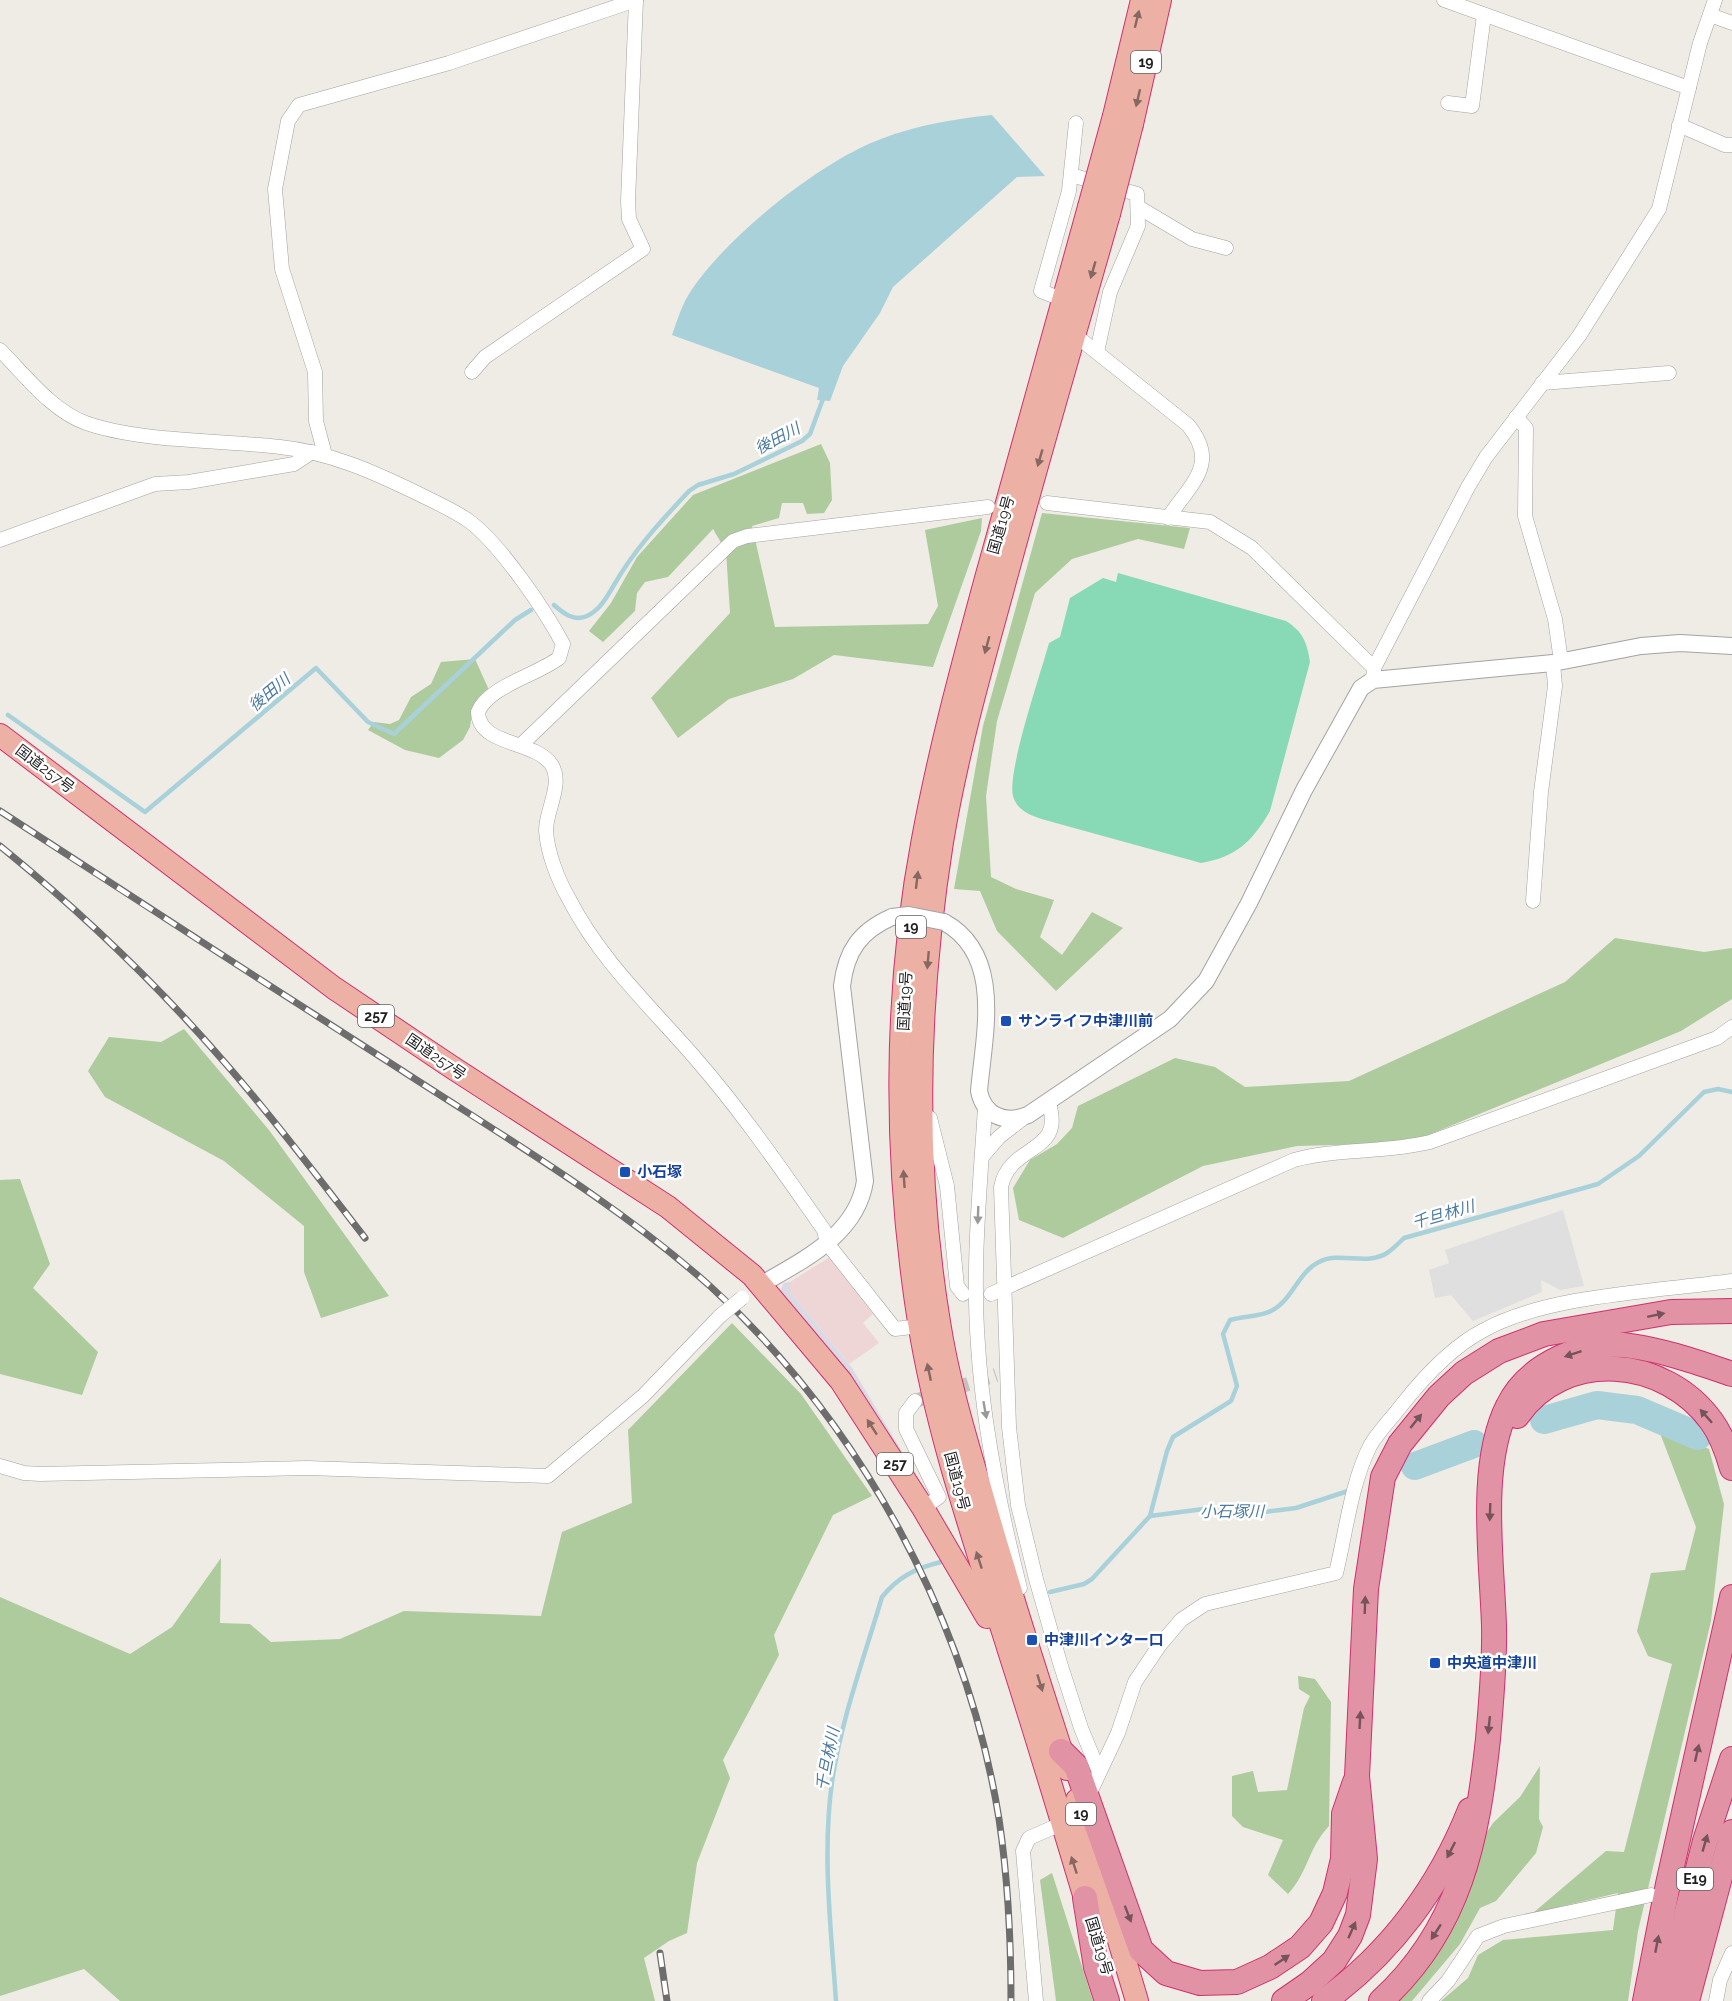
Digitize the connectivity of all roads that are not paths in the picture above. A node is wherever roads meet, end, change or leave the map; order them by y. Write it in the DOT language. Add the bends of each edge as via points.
graph roads {
  1 [pos="636,0"];
  2 [pos="1142,0"];
  3 [pos="1160,0"];
  4 [pos="1444,0"];
  5 [pos="1715,0"];
  6 [pos="1484,15"];
  7 [pos="1710,15"];
  8 [pos="1732,23"];
  9 [pos="1689,88"];
  10 [pos="1448,103"];
  11 [pos="1123,120"];
  12 [pos="1076,123"];
  13 [pos="1679,125"];
  14 [pos="1732,145"];
  15 [pos="1071,175"];
  16 [pos="1138,207"];
  17 [pos="1099,211"];
  18 [pos="1226,248"];
  19 [pos="1064,300"];
  20 [pos="1075,335"];
  21 [pos="0,350"];
  22 [pos="1097,352"];
  23 [pos="472,372"];
  24 [pos="1669,373"];
  25 [pos="1542,383"];
  26 [pos="1516,417"];
  27 [pos="319,453"];
  28 [pos="1047,503"];
  29 [pos="988,507"];
  30 [pos="1168,518"];
  31 [pos="0,540"];
  32 [pos="1732,646"];
  33 [pos="1557,662"];
  34 [pos="1373,674"];
  35 [pos="0,735"];
  36 [pos="521,746"];
  37 [pos="1533,901"];
  38 [pos="1732,1027"];
  39 [pos="922,1075"];
  40 [pos="1048,1101"];
  41 [pos="985,1108"];
  42 [pos="1028,1115"];
  43 [pos="982,1157"];
  44 [pos="826,1243"];
  45 [pos="1732,1281"];
  46 [pos="762,1284"];
  47 [pos="1005,1289"];
  48 [pos="963,1294"];
  49 [pos="991,1294"];
  50 [pos="1732,1311"];
  51 [pos="920,1326"];
  52 [pos="1578,1329"];
  53 [pos="1732,1359"];
  54 [pos="1732,1374"];
  55 [pos="915,1401"];
  56 [pos="0,1466"];
  57 [pos="1732,1467"];
  58 [pos="1492,1475"];
  59 [pos="940,1497"];
  60 [pos="1732,1597"];
  61 [pos="1023,1628"];
  62 [pos="1011,1656"];
  63 [pos="1061,1751"];
  64 [pos="1732,1759"];
  65 [pos="1099,1772"];
  66 [pos="1357,1776"];
  67 [pos="1484,1778"];
  68 [pos="1077,1814"];
  69 [pos="1732,1832"];
  70 [pos="1651,1895"];
  71 [pos="1085,1898"];
  72 [pos="1732,1953"];
  73 [pos="1036,2001"];
  74 [pos="1107,2001"];
  75 [pos="1116,2001"];
  76 [pos="1137,2001"];
  77 [pos="1284,2001"];
  78 [pos="1324,2001"];
  79 [pos="1381,2001"];
  80 [pos="1429,2001"];
  81 [pos="1645,2001"];
  82 [pos="1664,2001"];
  83 [pos="1687,2001"];
  84 [pos="1716,2001"];
  1 -- 23 [label="street" via="628,201 629,219 643,249 485,357"];
  1 -- 27 [label="street" via="449,63 299,105 288,121 275,189 282,269 315,372"];
  11 -- 2 [label="highway, 国道19号 / 19, one-way"];
  3 -- 11 [label="highway, 国道19号 / 19, one-way"];
  4 -- 6 [label="street"];
  5 -- 7 [label="street"];
  6 -- 9 [label="street"];
  6 -- 10 [label="street" via="1472,106"];
  7 -- 8 [label="street"];
  7 -- 9 [label="street"];
  9 -- 13 [label="street"];
  11 -- 17 [label="highway, 国道19号 / 19, bridge"];
  12 -- 15 [label="street"];
  13 -- 14 [label="street"];
  13 -- 25 [label="street" via="1659,209 1579,336"];
  15 -- 16 [label="street" via="1137,194"];
  15 -- 19 [label="street" via="1041,291"];
  16 -- 18 [label="street" via="1192,239"];
  16 -- 22 [label="street" via="1138,226 1110,292"];
  17 -- 19 [label="highway, 国道19号 / 19"];
  17 -- 20 [label="highway, 国道19号 / 19, one-way"];
  51 -- 19 [label="highway, 国道19号 / 19, one-way" via="902,1161 900,1077 907,963 922,841 954,698"];
  20 -- 22 [label="street"];
  20 -- 39 [label="highway, 国道19号 / 19, one-way" via="973,698 943,841 927,963"];
  21 -- 27 [label="street" via="57,407 85,423 125,433"];
  22 -- 30 [label="street" via="1188,425 1201,441 1203,466"];
  24 -- 25 [label="street"];
  25 -- 26 [label="street"];
  26 -- 33 [label="street" via="1526,428 1526,516 1555,619"];
  26 -- 34 [label="street" via="1468,487"];
  27 -- 31 [label="street" via="294,464 155,484"];
  27 -- 36 [label="street" via="382,476 469,521 532,594 556,631 563,651 552,663 489,698 478,712 480,725 488,732"];
  28 -- 30 [label="street"];
  29 -- 36 [label="street" via="747,536 733,541"];
  30 -- 34 [label="street" via="1210,522 1252,548"];
  32 -- 33 [label="street" via="1651,645"];
  33 -- 34 [label="street"];
  33 -- 37 [label="street"];
  34 -- 40 [label="street" via="1361,688 1304,790 1206,981 1170,1019"];
  35 -- 46 [label="highway, 国道257号 / 257" via="334,988 668,1207"];
  36 -- 44 [label="street" via="542,756 556,773 546,833 569,900 602,952 738,1109 824,1230"];
  38 -- 47 [label="street" via="1717,1038 1430,1142 1406,1148 1322,1152 1294,1160"];
  39 -- 48 [label="street" via="947,1186 957,1286"];
  39 -- 61 [label="highway, 国道19号 / 19" via="921,1156 939,1324 955,1400"];
  40 -- 42 [label="street"];
  40 -- 47 [label="street" via="1053,1120 1049,1136 1012,1162 1003,1177"];
  41 -- 42 [label="street" via="1009,1120"];
  41 -- 43 [label="street"];
  41 -- 44 [label="street, bridge" via="979,1091 986,1011 982,969 974,949 944,922 909,915 892,917 863,934 850,950 844,968 843,1005 865,1181 862,1201 851,1219"];
  42 -- 43 [label="street" via="999,1137"];
  43 -- 61 [label="street, one-way" via="978,1344 1004,1515 1026,1611"];
  44 -- 46 [label="street"];
  44 -- 51 [label="street" via="894,1329"];
  45 -- 65 [label="street" via="1523,1312 1462,1344 1418,1384 1371,1445 1359,1475 1336,1573 1205,1604 1181,1620 1135,1682 1119,1733"];
  46 -- 56 [label="street, bridge" via="720,1316 643,1396 548,1476 307,1468 40,1474"];
  59 -- 46 [label="highway, 257, one-way"];
  47 -- 49 [label="street"];
  47 -- 65 [label="street" via="1002,1374 1026,1543 1064,1674"];
  52 -- 50 [label="highway, one-way" via="1671,1312"];
  59 -- 51 [label="highway, 国道19号 / 19, one-way" via="935,1401"];
  52 -- 53 [label="highway" via="1638,1334"];
  66 -- 52 [label="highway, one-way" via="1366,1589 1383,1477 1417,1420 1464,1373 1510,1347 1544,1334"];
  54 -- 58 [label="highway, one-way" via="1629,1346 1592,1348 1549,1362 1525,1382 1509,1404 1494,1447"];
  55 -- 59 [label="street" via="906,1413 906,1429"];
  57 -- 58 [label="highway, one-way" via="1726,1446 1711,1421 1689,1398 1657,1377 1599,1368 1575,1373 1529,1399 1511,1424"];
  58 -- 67 [label="highway, one-way" via="1494,1628"];
  62 -- 59 [label="highway, 国道19号 / 19, one-way"];
  59 -- 62 [label="highway, 257" via="997,1641"];
  81 -- 60 [label="highway, one-way"];
  61 -- 63 [label="highway, 国道19号 / 19, one-way"];
  62 -- 68 [label="highway, 国道19号 / 19"];
  63 -- 68 [label="highway" via="1076,1766"];
  82 -- 64 [label="highway, E19, one-way" via="1705,1841"];
  65 -- 68 [label="street"];
  68 -- 66 [label="highway, one-way" via="1141,1950 1166,1973 1200,1983 1237,1982 1300,1947 1321,1923 1335,1893 1343,1859 1344,1814"];
  77 -- 66 [label="highway, one-way" via="1334,1961 1358,1915 1365,1860"];
  67 -- 78 [label="highway, one-way" via="1452,1849 1416,1911 1366,1967"];
  67 -- 79 [label="highway, one-way" via="1471,1851 1442,1924"];
  71 -- 68 [label="highway, 国道19号 / 19, one-way"];
  68 -- 73 [label="street" via="1029,1838 1023,1851"];
  68 -- 76 [label="highway, 国道19号 / 19"];
  69 -- 83 [label="highway, E19"];
  70 -- 80 [label="street" via="1504,1926 1478,1936 1448,1981"];
  71 -- 74 [label="highway" via="1096,1968"];
  71 -- 75 [label="highway, 国道19号 / 19"];
  72 -- 84 [label="street"];
}
